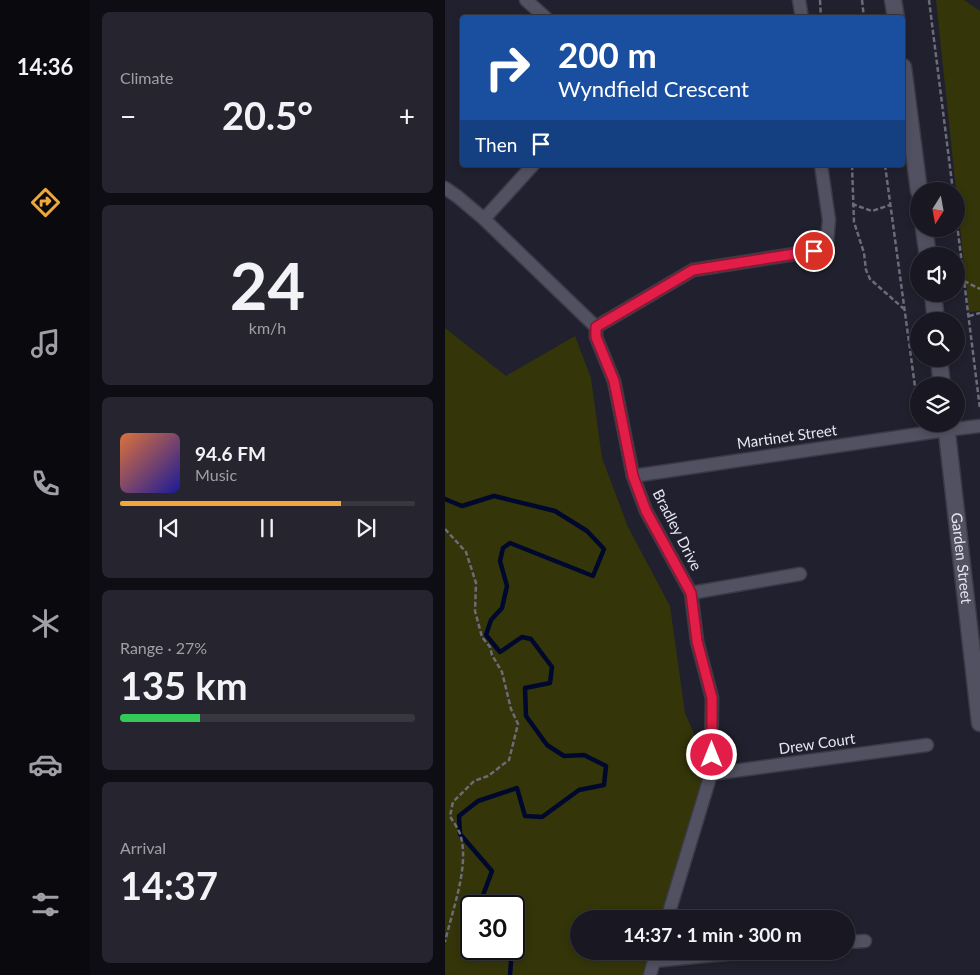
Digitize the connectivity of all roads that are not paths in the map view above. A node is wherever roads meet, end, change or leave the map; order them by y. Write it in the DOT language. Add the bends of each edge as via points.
graph roads {
  1 [pos="526,0"];
  2 [pos="799,0"];
  3 [pos="893,0"];
  4 [pos="543,15"];
  5 [pos="802,15"];
  6 [pos="896,15"];
  7 [pos="905,82"];
  8 [pos="531,167"];
  9 [pos="821,167"];
  10 [pos="918,182"];
  11 [pos="445,188"];
  12 [pos="484,219"];
  13 [pos="596,327"];
  14 [pos="965,426"];
  15 [pos="980,426"];
  16 [pos="914,432"];
  17 [pos="947,432"];
  18 [pos="633,476"];
  19 [pos="800,574"];
  20 [pos="691,593"];
  21 [pos="980,723"];
  22 [pos="927,745"];
  23 [pos="711,774"];
  24 [pos="670,910"];
  25 [pos="865,940"];
  26 [pos="855,941"];
  27 [pos="654,960"];
  28 [pos="650,975"];
  1 -- 4 [label="street"];
  2 -- 5 [label="street"];
  3 -- 6 [label="street"];
  7 -- 10 [label="street"];
  8 -- 12 [label="street"];
  9 -- 13 [label="street" via="829,220 827,242 814,251 693,270"];
  11 -- 12 [label="street"];
  12 -- 13 [label="street"];
  13 -- 18 [label="street, Bradley Drive" via="596,337 614,381"];
  14 -- 15 [label="street, Martinet Street"];
  16 -- 18 [label="street, Martinet Street"];
  17 -- 21 [label="street, Garden Street"];
  18 -- 20 [label="street, Bradley Drive" via="646,511"];
  19 -- 20 [label="street"];
  20 -- 23 [label="street, Bradley Drive" via="697,641 712,698"];
  22 -- 23 [label="street, Drew Court"];
  23 -- 24 [label="street, Bradley Drive"];
  25 -- 26 [label="street"];
  27 -- 28 [label="street"];
}
